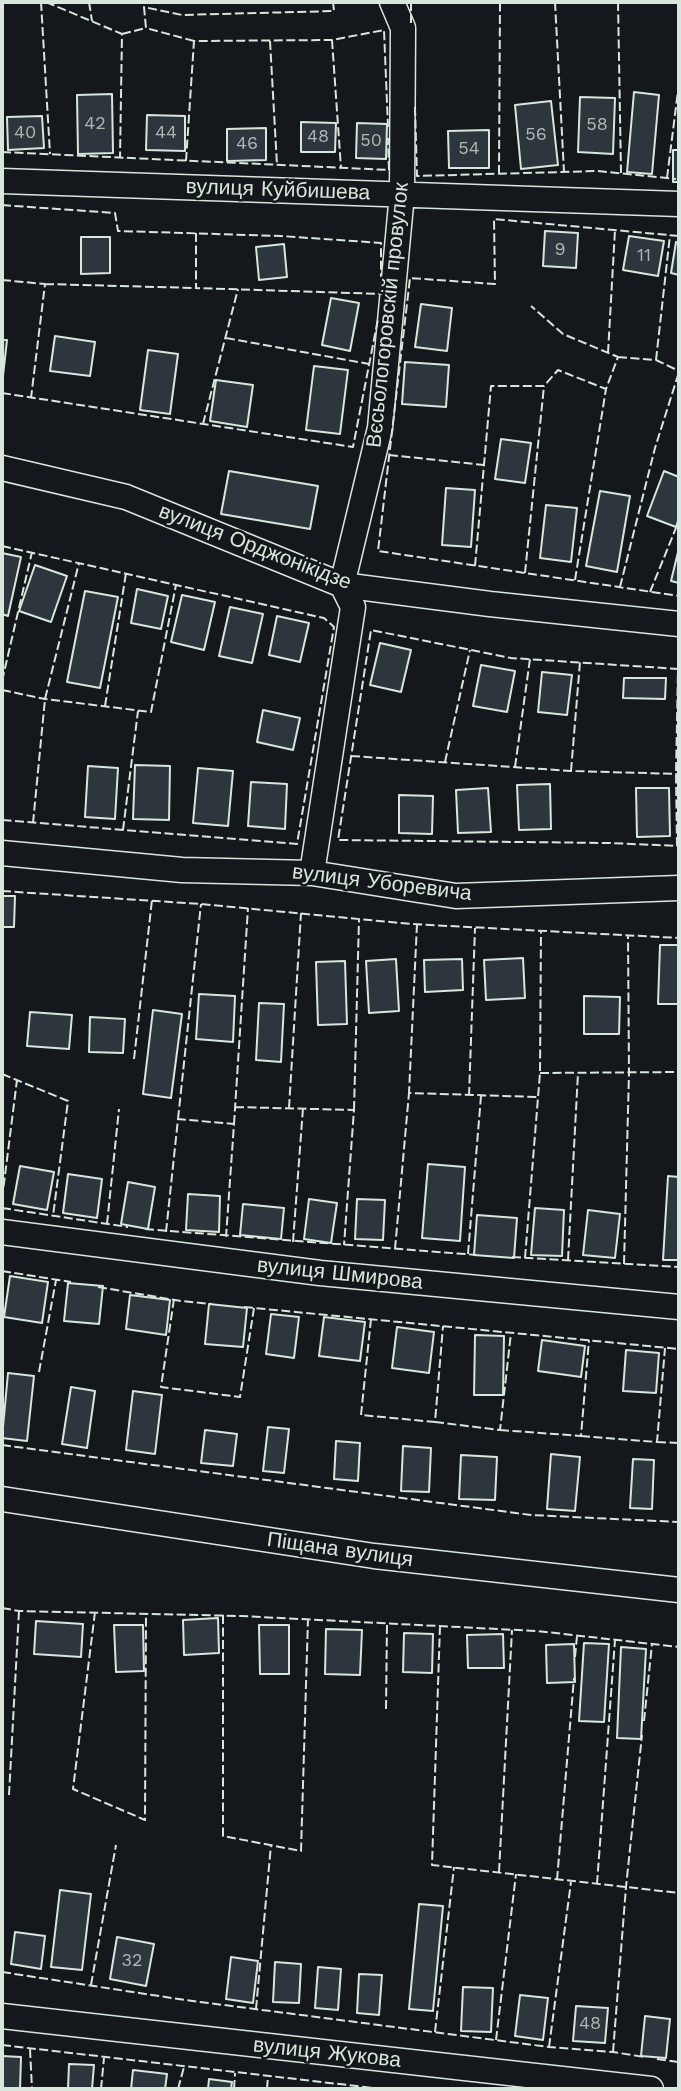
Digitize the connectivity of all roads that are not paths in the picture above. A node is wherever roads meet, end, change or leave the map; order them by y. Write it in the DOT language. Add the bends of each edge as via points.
graph roads {
  1 [pos="392,2"];
  2 [pos="2,181"];
  3 [pos="402,194"];
  4 [pos="679,205"];
  5 [pos="2,468"];
  6 [pos="342,585"];
  7 [pos="679,624"];
  8 [pos="2,852"];
  9 [pos="312,873"];
  10 [pos="679,888"];
  11 [pos="2,1232"];
  12 [pos="679,1307"];
  13 [pos="2,1499"];
  14 [pos="679,1590"];
  15 [pos="2,2016"];
  16 [pos="651,2089"];
  1 -- 3 [label="street, Вєсьологоровскій провулок" via="403,28"];
  2 -- 3 [label="street, вулиця Куйбишева"];
  3 -- 4 [label="street, вулиця Куйбишева"];
  3 -- 6 [label="street, Вєсьологоровскій провулок" via="380,428"];
  5 -- 6 [label="street, вулиця Орджонікідзе" via="126,498"];
  6 -- 7 [label="street, вулиця Орджонікідзе"];
  6 -- 9 [label="street, Вєсьологоровскій провулок" via="353,607"];
  8 -- 9 [label="street, вулиця Уборевича" via="182,870"];
  9 -- 10 [label="street, вулиця Уборевича" via="456,896"];
  11 -- 12 [label="street, вулиця Шмирова" via="320,1273"];
  13 -- 14 [label="street, Піщана вулиця" via="374,1556"];
  15 -- 16 [label="street, вулиця Жукова"];
}
